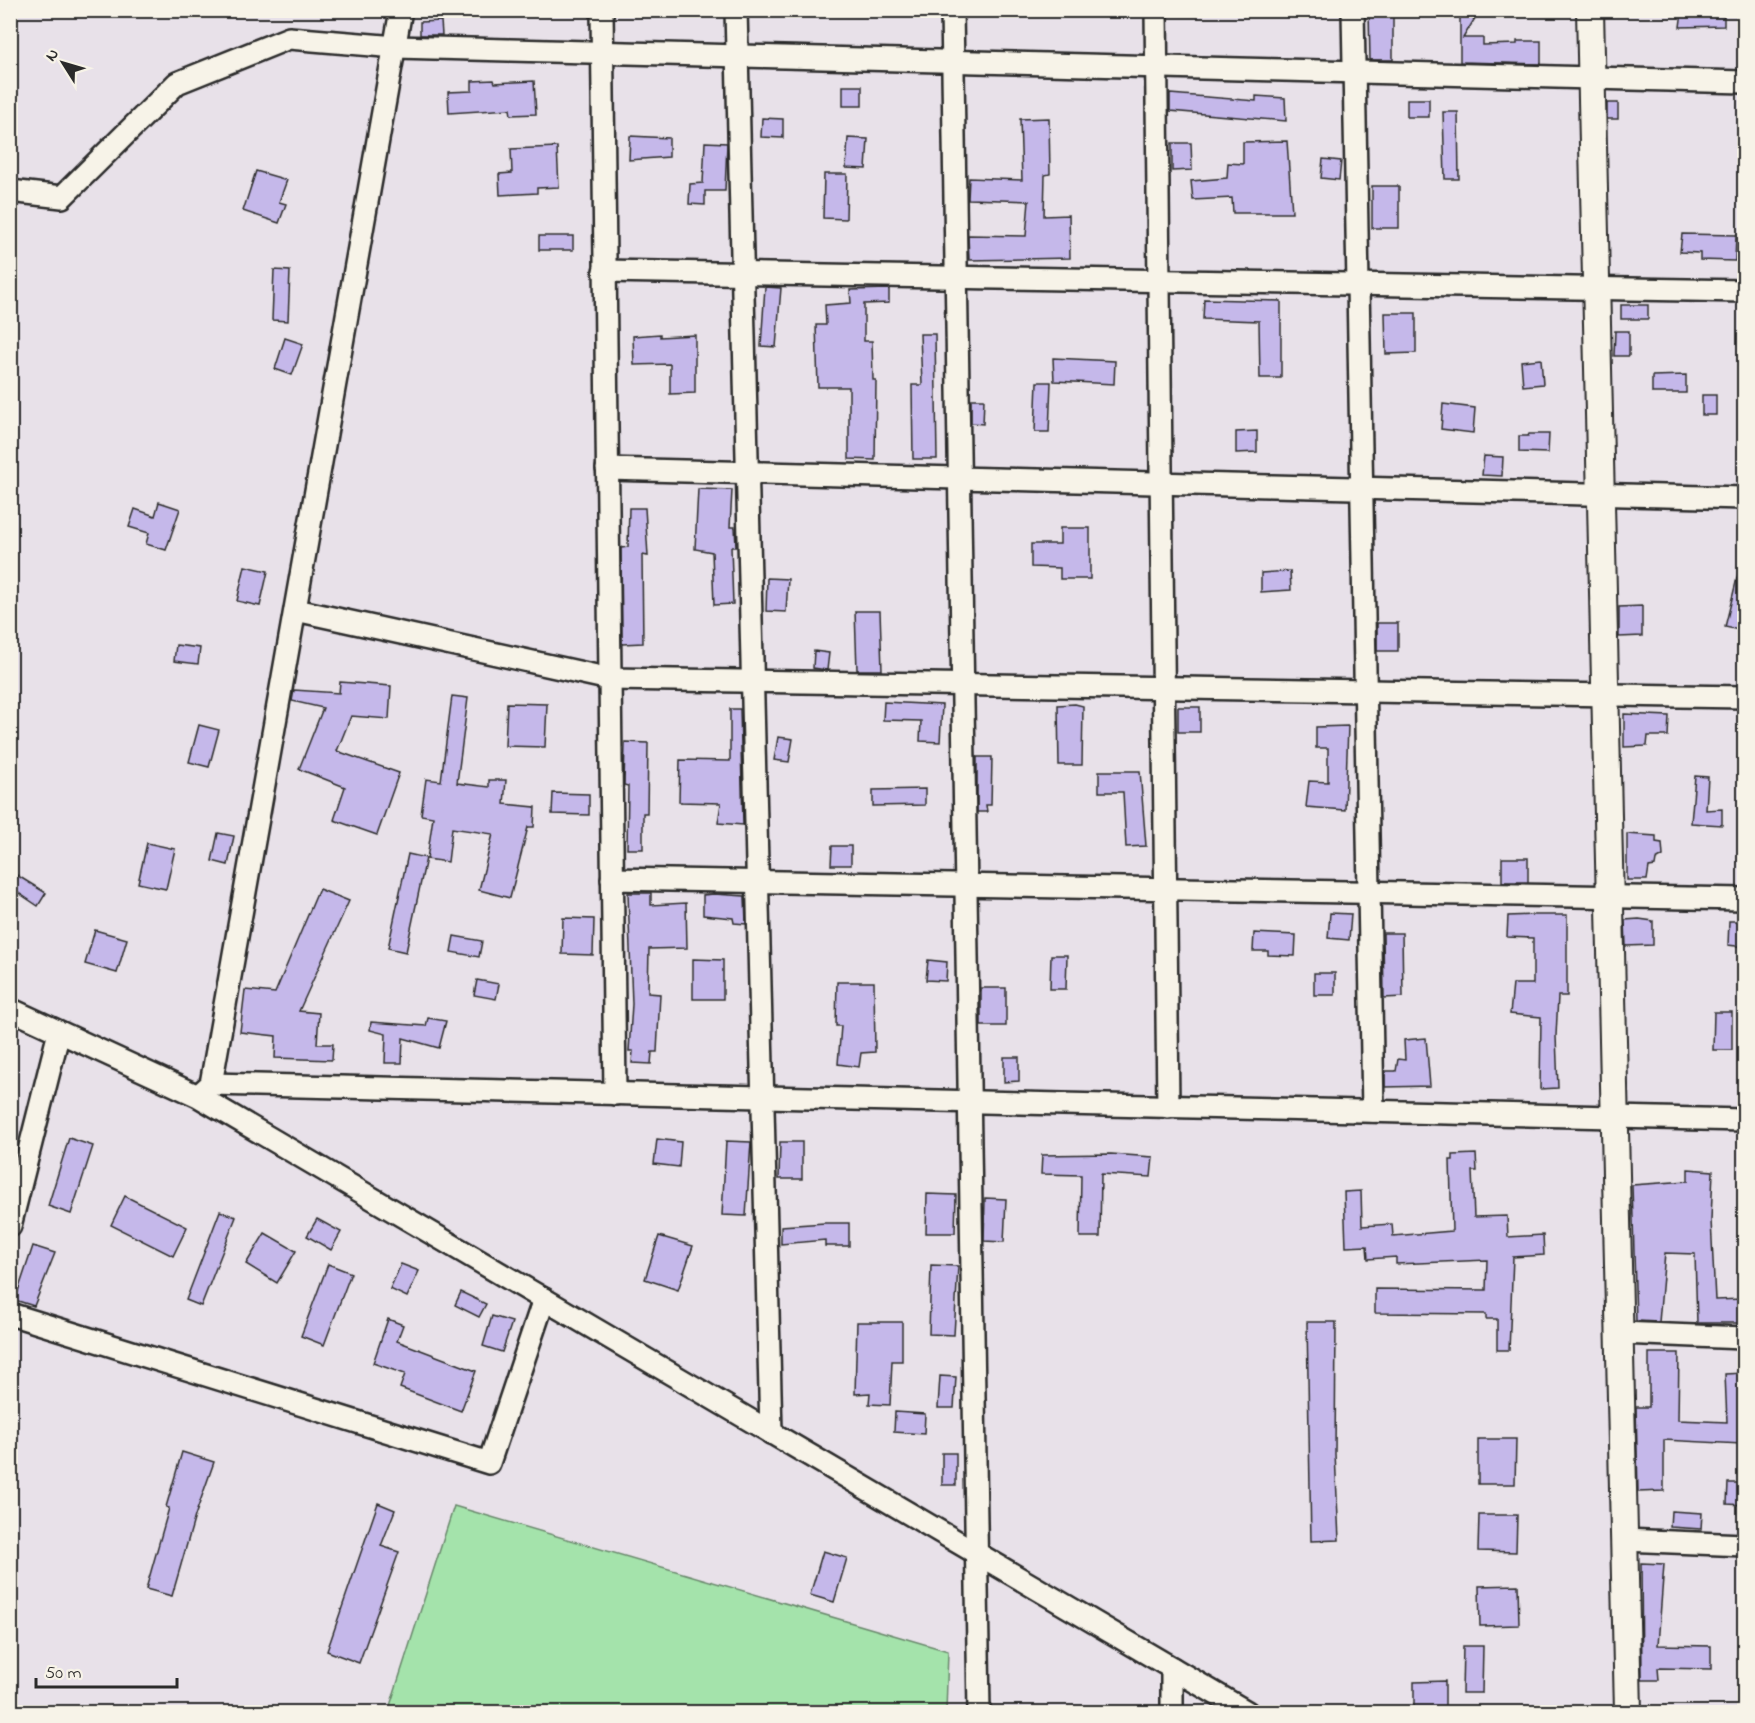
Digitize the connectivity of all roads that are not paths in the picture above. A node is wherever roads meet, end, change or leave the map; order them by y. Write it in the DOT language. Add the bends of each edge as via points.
graph roads {
  1 [pos="401,10"];
  2 [pos="602,10"];
  3 [pos="736,10"];
  4 [pos="952,10"];
  5 [pos="1156,10"];
  6 [pos="1353,10"];
  7 [pos="1590,10"];
  8 [pos="396,47"];
  9 [pos="603,52"];
  10 [pos="738,56"];
  11 [pos="953,61"];
  12 [pos="1157,67"];
  13 [pos="1354,72"];
  14 [pos="1592,78"];
  15 [pos="1744,82"];
  16 [pos="10,191"];
  17 [pos="604,272"];
  18 [pos="743,274"];
  19 [pos="957,278"];
  20 [pos="1159,281"];
  21 [pos="1358,285"];
  22 [pos="1596,289"];
  23 [pos="1744,291"];
  24 [pos="607,469"];
  25 [pos="748,473"];
  26 [pos="960,478"];
  27 [pos="1161,483"];
  28 [pos="1361,488"];
  29 [pos="1601,494"];
  30 [pos="1744,498"];
  31 [pos="297,610"];
  32 [pos="610,679"];
  33 [pos="753,681"];
  34 [pos="963,685"];
  35 [pos="1163,688"];
  36 [pos="1365,691"];
  37 [pos="1605,695"];
  38 [pos="1744,697"];
  39 [pos="612,879"];
  40 [pos="758,882"];
  41 [pos="966,885"];
  42 [pos="1165,889"];
  43 [pos="1369,892"];
  44 [pos="1610,897"];
  45 [pos="1744,899"];
  46 [pos="10,1009"];
  47 [pos="59,1032"];
  48 [pos="204,1090"];
  49 [pos="615,1094"];
  50 [pos="763,1097"];
  51 [pos="970,1102"];
  52 [pos="1168,1107"];
  53 [pos="1373,1112"];
  54 [pos="1615,1118"];
  55 [pos="1744,1120"];
  56 [pos="15,1189"];
  57 [pos="10,1226"];
  58 [pos="544,1299"];
  59 [pos="10,1314"];
  60 [pos="1620,1333"];
  61 [pos="1744,1338"];
  62 [pos="771,1433"];
  63 [pos="1624,1540"];
  64 [pos="1744,1545"];
  65 [pos="977,1554"];
  66 [pos="1172,1668"];
  67 [pos="979,1713"];
  68 [pos="1172,1713"];
  69 [pos="1247,1713"];
  70 [pos="1628,1713"];
  1 -- 8 [label="street"];
  2 -- 9 [label="street"];
  3 -- 10 [label="street"];
  4 -- 11 [label="street"];
  5 -- 12 [label="street"];
  6 -- 13 [label="street"];
  7 -- 14 [label="main road"];
  8 -- 9 [label="street"];
  8 -- 16 [label="street" via="289,38 177,83 62,197"];
  8 -- 31 [label="street"];
  9 -- 10 [label="street"];
  9 -- 17 [label="street"];
  10 -- 11 [label="street"];
  10 -- 18 [label="street"];
  11 -- 12 [label="street"];
  11 -- 19 [label="street"];
  12 -- 13 [label="street"];
  12 -- 20 [label="street"];
  13 -- 14 [label="street"];
  13 -- 21 [label="street"];
  14 -- 15 [label="street"];
  14 -- 22 [label="main road"];
  17 -- 18 [label="street"];
  17 -- 24 [label="street"];
  18 -- 19 [label="street"];
  18 -- 25 [label="street"];
  19 -- 20 [label="street"];
  19 -- 26 [label="street"];
  20 -- 21 [label="street"];
  20 -- 27 [label="street"];
  21 -- 22 [label="street"];
  21 -- 28 [label="street"];
  22 -- 23 [label="street"];
  22 -- 29 [label="main road"];
  24 -- 25 [label="street"];
  24 -- 32 [label="street"];
  25 -- 26 [label="street"];
  25 -- 33 [label="street"];
  26 -- 27 [label="street"];
  26 -- 34 [label="street"];
  27 -- 28 [label="street"];
  27 -- 35 [label="street"];
  28 -- 29 [label="street"];
  28 -- 36 [label="street"];
  29 -- 30 [label="street"];
  29 -- 37 [label="main road"];
  31 -- 32 [label="street"];
  31 -- 48 [label="street"];
  32 -- 33 [label="street"];
  32 -- 39 [label="street"];
  33 -- 34 [label="street"];
  33 -- 40 [label="street"];
  34 -- 35 [label="street"];
  34 -- 41 [label="street"];
  35 -- 36 [label="street"];
  35 -- 42 [label="street"];
  36 -- 37 [label="street"];
  36 -- 43 [label="street"];
  37 -- 38 [label="street"];
  37 -- 44 [label="main road"];
  39 -- 40 [label="street"];
  39 -- 49 [label="street"];
  40 -- 41 [label="street"];
  40 -- 50 [label="street"];
  41 -- 42 [label="street"];
  41 -- 51 [label="street"];
  42 -- 43 [label="street"];
  42 -- 52 [label="street"];
  43 -- 44 [label="street"];
  43 -- 53 [label="street"];
  44 -- 45 [label="street"];
  44 -- 54 [label="main road"];
  46 -- 47 [label="street"];
  47 -- 48 [label="street"];
  47 -- 56 [label="street"];
  48 -- 49 [label="street"];
  48 -- 58 [label="street"];
  49 -- 50 [label="street"];
  50 -- 51 [label="street"];
  50 -- 62 [label="street"];
  51 -- 52 [label="street"];
  51 -- 65 [label="street"];
  52 -- 53 [label="street"];
  53 -- 54 [label="street"];
  54 -- 55 [label="street"];
  54 -- 60 [label="main road"];
  56 -- 57 [label="street"];
  58 -- 59 [label="street" via="489,1463"];
  58 -- 62 [label="street"];
  60 -- 61 [label="street"];
  60 -- 63 [label="main road"];
  62 -- 65 [label="street"];
  63 -- 64 [label="street"];
  63 -- 70 [label="main road"];
  65 -- 66 [label="street"];
  65 -- 67 [label="street"];
  66 -- 68 [label="street"];
  66 -- 69 [label="street"];
}
